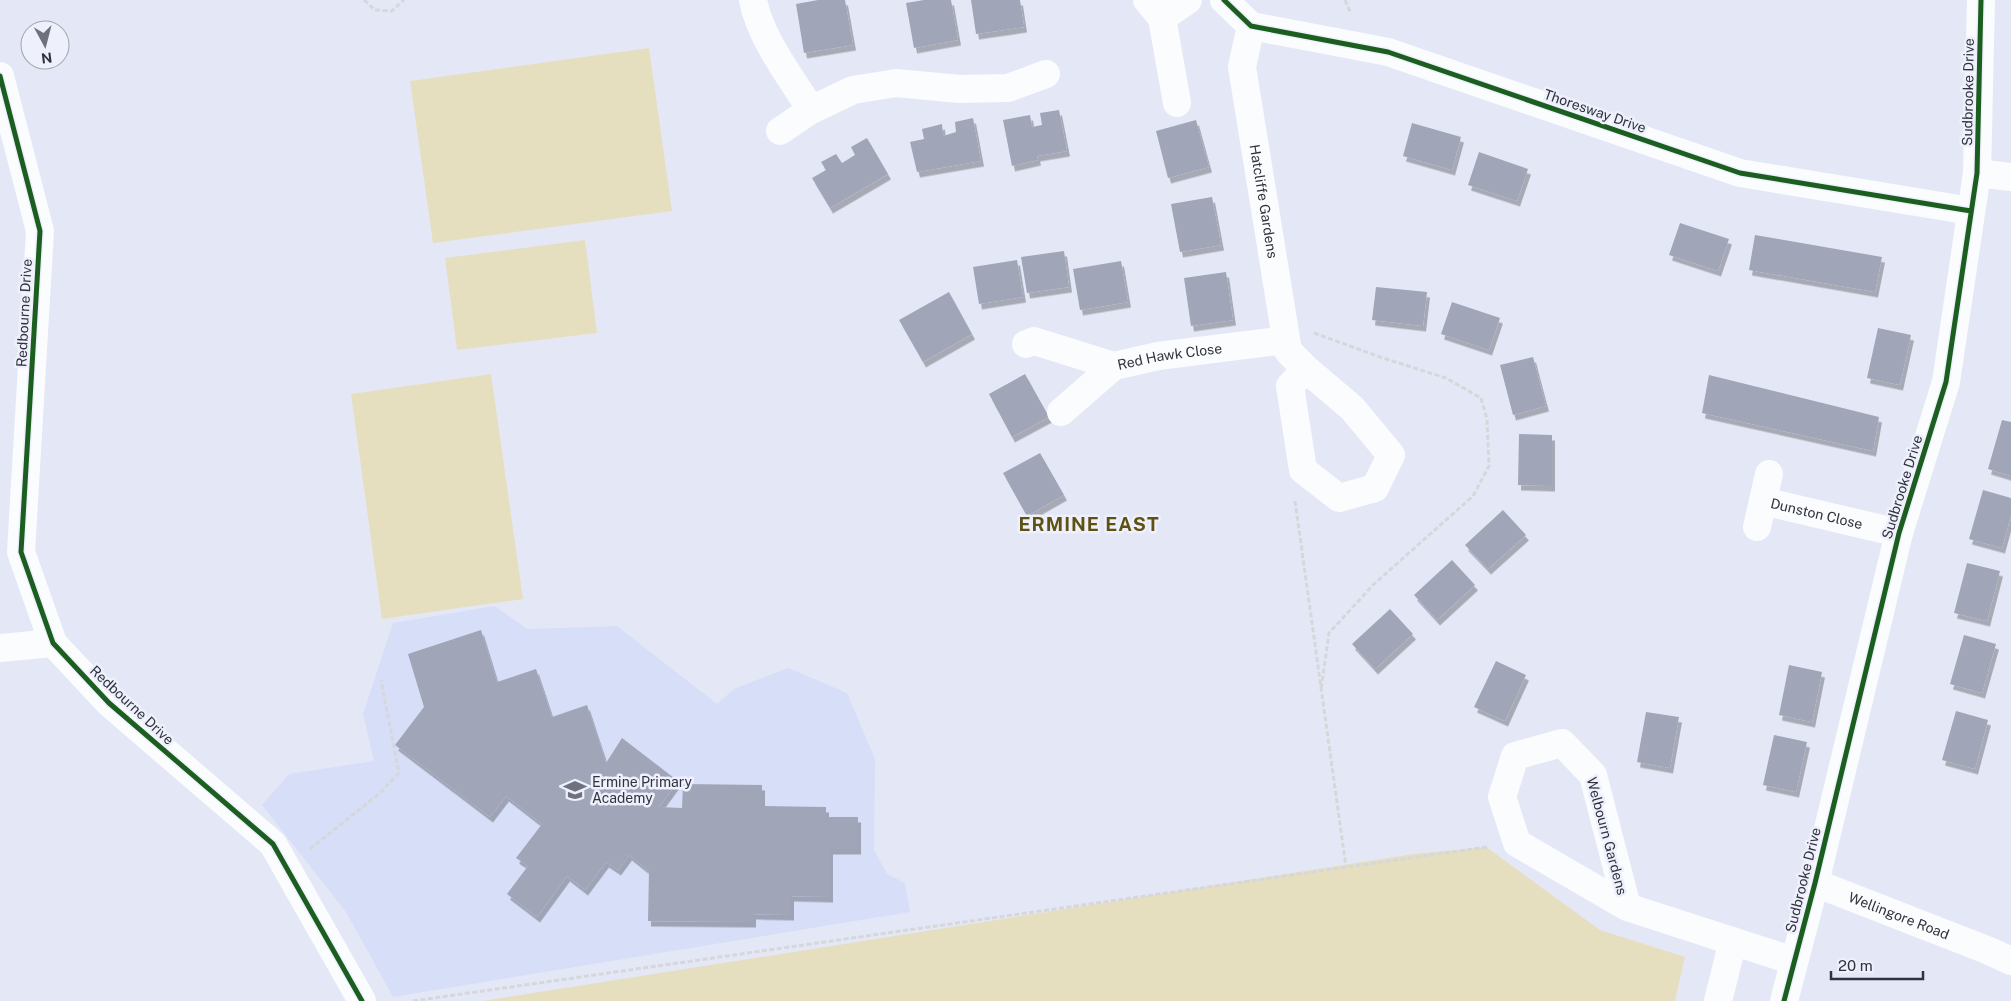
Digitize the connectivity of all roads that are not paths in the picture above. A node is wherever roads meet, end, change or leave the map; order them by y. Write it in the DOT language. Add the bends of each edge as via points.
graph roads {
  1 [pos="752,0"];
  2 [pos="1188,0"];
  3 [pos="1224,0"];
  4 [pos="1981,0"];
  5 [pos="1154,9"];
  6 [pos="1251,26"];
  7 [pos="1046,74"];
  8 [pos="0,76"];
  9 [pos="1177,103"];
  10 [pos="811,110"];
  11 [pos="780,131"];
  12 [pos="1977,172"];
  13 [pos="2011,177"];
  14 [pos="1971,211"];
  15 [pos="1286,340"];
  16 [pos="1026,344"];
  17 [pos="1114,366"];
  18 [pos="1306,369"];
  19 [pos="1061,412"];
  20 [pos="1769,474"];
  21 [pos="1899,534"];
  22 [pos="53,644"];
  23 [pos="0,648"];
  24 [pos="1815,883"];
  25 [pos="1627,907"];
  26 [pos="1733,941"];
  27 [pos="2011,960"];
  28 [pos="1794,961"];
  29 [pos="362,1001"];
  30 [pos="1718,1001"];
  31 [pos="1784,1001"];
  1 -- 10 [label="street" via="769,42"];
  2 -- 5 [label="street"];
  3 -- 6 [label="street"];
  4 -- 12 [label="street, Sudbrooke Drive"];
  5 -- 9 [label="street"];
  6 -- 14 [label="street, Thoresway Drive" via="1388,52 1740,173"];
  6 -- 15 [label="street, Hatcliffe Gardens" via="1242,68"];
  7 -- 10 [label="street" via="1008,88 960,89 896,82 853,90"];
  8 -- 22 [label="street, Redbourne Drive" via="40,231 21,552"];
  10 -- 11 [label="street"];
  12 -- 13 [label="street"];
  12 -- 14 [label="street, Sudbrooke Drive"];
  14 -- 21 [label="street, Sudbrooke Drive" via="1946,382"];
  15 -- 17 [label="street, Red Hawk Close" via="1158,356"];
  15 -- 18 [label="street, Hatcliffe Gardens" via="1288,351"];
  16 -- 17 [label="street, Red Hawk Close" via="1034,341"];
  17 -- 19 [label="street"];
  18 -- 18 [label="street, Hatcliffe Gardens" via="1290,386 1303,470 1339,498 1375,488 1392,455 1352,408"];
  20 -- 21 [label="street, Dunston Close" via="1760,514"];
  21 -- 24 [label="street, Sudbrooke Drive"];
  22 -- 23 [label="street"];
  22 -- 29 [label="street, Redbourne Drive" via="108,702 273,844"];
  24 -- 27 [label="street, Wellingore Road"];
  24 -- 28 [label="street, Sudbrooke Drive"];
  25 -- 25 [label="street, Welbourn Gardens" via="1517,843 1502,797 1515,756 1562,743 1593,775"];
  25 -- 26 [label="street, Welbourn Gardens"];
  26 -- 28 [label="street, Welbourn Gardens"];
  26 -- 30 [label="street"];
  28 -- 31 [label="street, Sudbrooke Drive"];
}
